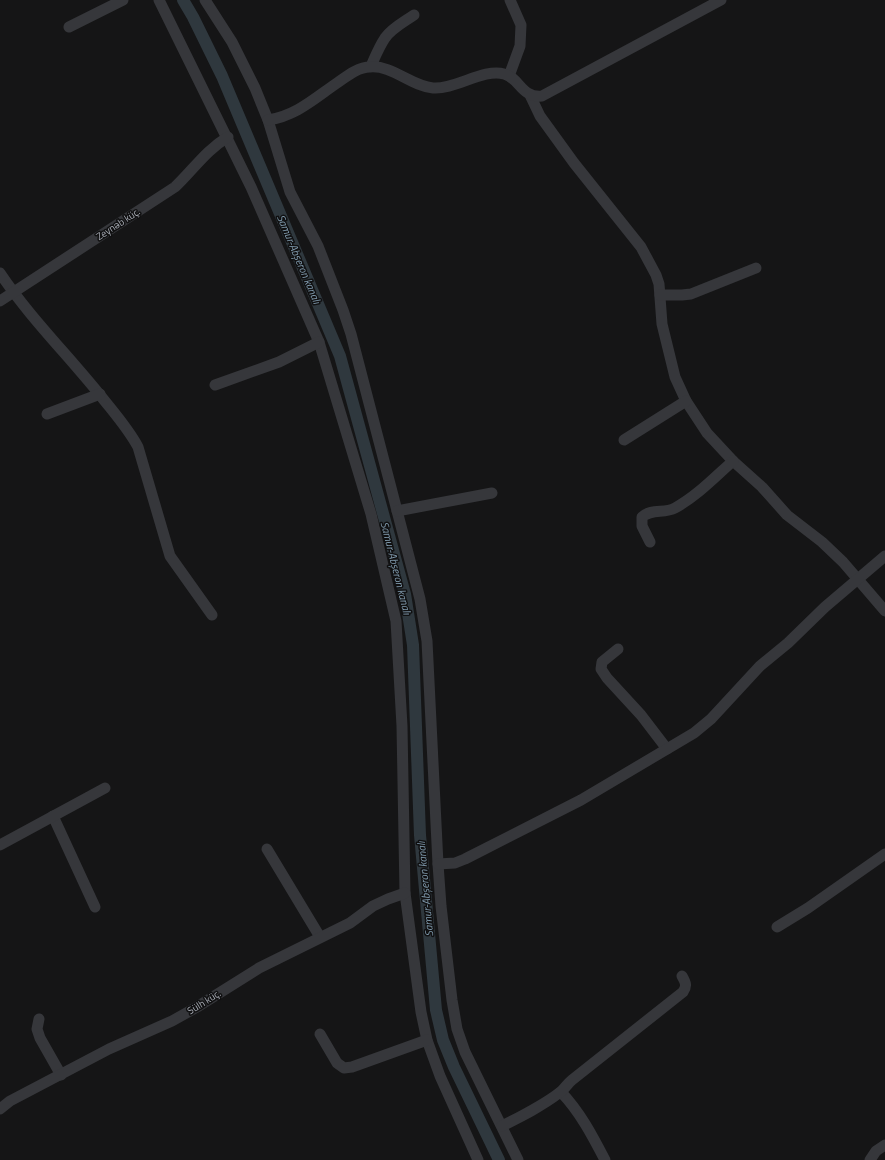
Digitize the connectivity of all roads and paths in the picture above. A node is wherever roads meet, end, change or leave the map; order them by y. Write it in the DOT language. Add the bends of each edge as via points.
graph roads {
  1 [pos="123,0"];
  2 [pos="159,0"];
  3 [pos="205,0"];
  4 [pos="510,0"];
  5 [pos="721,0"];
  6 [pos="414,15"];
  7 [pos="69,27"];
  8 [pos="371,66"];
  9 [pos="509,76"];
  10 [pos="530,95"];
  11 [pos="268,120"];
  12 [pos="228,138"];
  13 [pos="756,268"];
  14 [pos="0,273"];
  15 [pos="13,293"];
  16 [pos="660,295"];
  17 [pos="0,301"];
  18 [pos="320,342"];
  19 [pos="215,385"];
  20 [pos="100,394"];
  21 [pos="686,401"];
  22 [pos="47,414"];
  23 [pos="624,440"];
  24 [pos="733,460"];
  25 [pos="492,493"];
  26 [pos="397,511"];
  27 [pos="650,542"];
  28 [pos="885,556"];
  29 [pos="858,578"];
  30 [pos="885,611"];
  31 [pos="212,615"];
  32 [pos="618,649"];
  33 [pos="667,749"];
  34 [pos="105,788"];
  35 [pos="54,816"];
  36 [pos="0,845"];
  37 [pos="267,849"];
  38 [pos="885,854"];
  39 [pos="438,864"];
  40 [pos="405,893"];
  41 [pos="95,907"];
  42 [pos="777,927"];
  43 [pos="320,937"];
  44 [pos="682,976"];
  45 [pos="39,1019"];
  46 [pos="320,1034"];
  47 [pos="427,1040"];
  48 [pos="61,1074"];
  49 [pos="561,1092"];
  50 [pos="0,1109"];
  51 [pos="502,1126"];
  52 [pos="885,1145"];
  53 [pos="475,1159"];
  54 [pos="518,1160"];
  55 [pos="605,1160"];
  56 [pos="870,1160"];
  1 -- 7 [label="street"];
  2 -- 12 [label="street"];
  3 -- 11 [label="street" via="241,59"];
  4 -- 9 [label="street" via="521,25 520,46"];
  5 -- 10 [label="street" via="550,93 542,96"];
  6 -- 8 [label="street" via="385,38"];
  8 -- 9 [label="street" via="388,70 432,88 488,74"];
  8 -- 11 [label="street" via="347,76 300,109"];
  9 -- 10 [label="street"];
  10 -- 16 [label="street" via="540,116 574,163 641,247 656,275"];
  11 -- 26 [label="street" via="290,192 318,246 351,334"];
  12 -- 15 [label="street, Zeynəb küç." via="212,148 175,187"];
  12 -- 18 [label="street"];
  13 -- 16 [label="street" via="691,294"];
  14 -- 15 [label="street"];
  15 -- 17 [label="street, Zeynəb küç."];
  15 -- 20 [label="street"];
  16 -- 21 [label="street" via="662,324 675,377"];
  18 -- 19 [label="street" via="279,362"];
  18 -- 40 [label="street" via="371,514 396,621 402,726"];
  20 -- 22 [label="street"];
  20 -- 31 [label="street" via="138,447 170,556"];
  21 -- 23 [label="street"];
  21 -- 24 [label="street" via="707,433"];
  24 -- 27 [label="street" via="690,498 673,509 648,512 642,517 642,526"];
  24 -- 29 [label="street" via="787,515 822,542"];
  25 -- 26 [label="street"];
  26 -- 39 [label="street" via="428,641"];
  28 -- 29 [label="street"];
  29 -- 30 [label="street"];
  29 -- 33 [label="street" via="760,666 711,720"];
  32 -- 33 [label="street" via="602,662 601,669"];
  33 -- 39 [label="street" via="581,800 465,860"];
  34 -- 35 [label="street"];
  35 -- 36 [label="street"];
  35 -- 41 [label="street"];
  37 -- 43 [label="street"];
  38 -- 42 [label="street"];
  39 -- 51 [label="street" via="457,1029 465,1052"];
  40 -- 43 [label="street, Sülh küç." via="373,906 350,923"];
  40 -- 47 [label="street"];
  43 -- 48 [label="street, Sülh küç." via="259,968 172,1021"];
  44 -- 49 [label="street" via="686,983 684,992 572,1080"];
  45 -- 48 [label="street" via="37,1029 40,1038"];
  46 -- 47 [label="street" via="337,1063 344,1068"];
  47 -- 53 [label="street"];
  48 -- 50 [label="street, Sülh küç."];
  49 -- 51 [label="street" via="534,1110"];
  49 -- 55 [label="street" via="577,1111"];
  51 -- 54 [label="street"];
  52 -- 56 [label="street" via="876,1151"];
}
